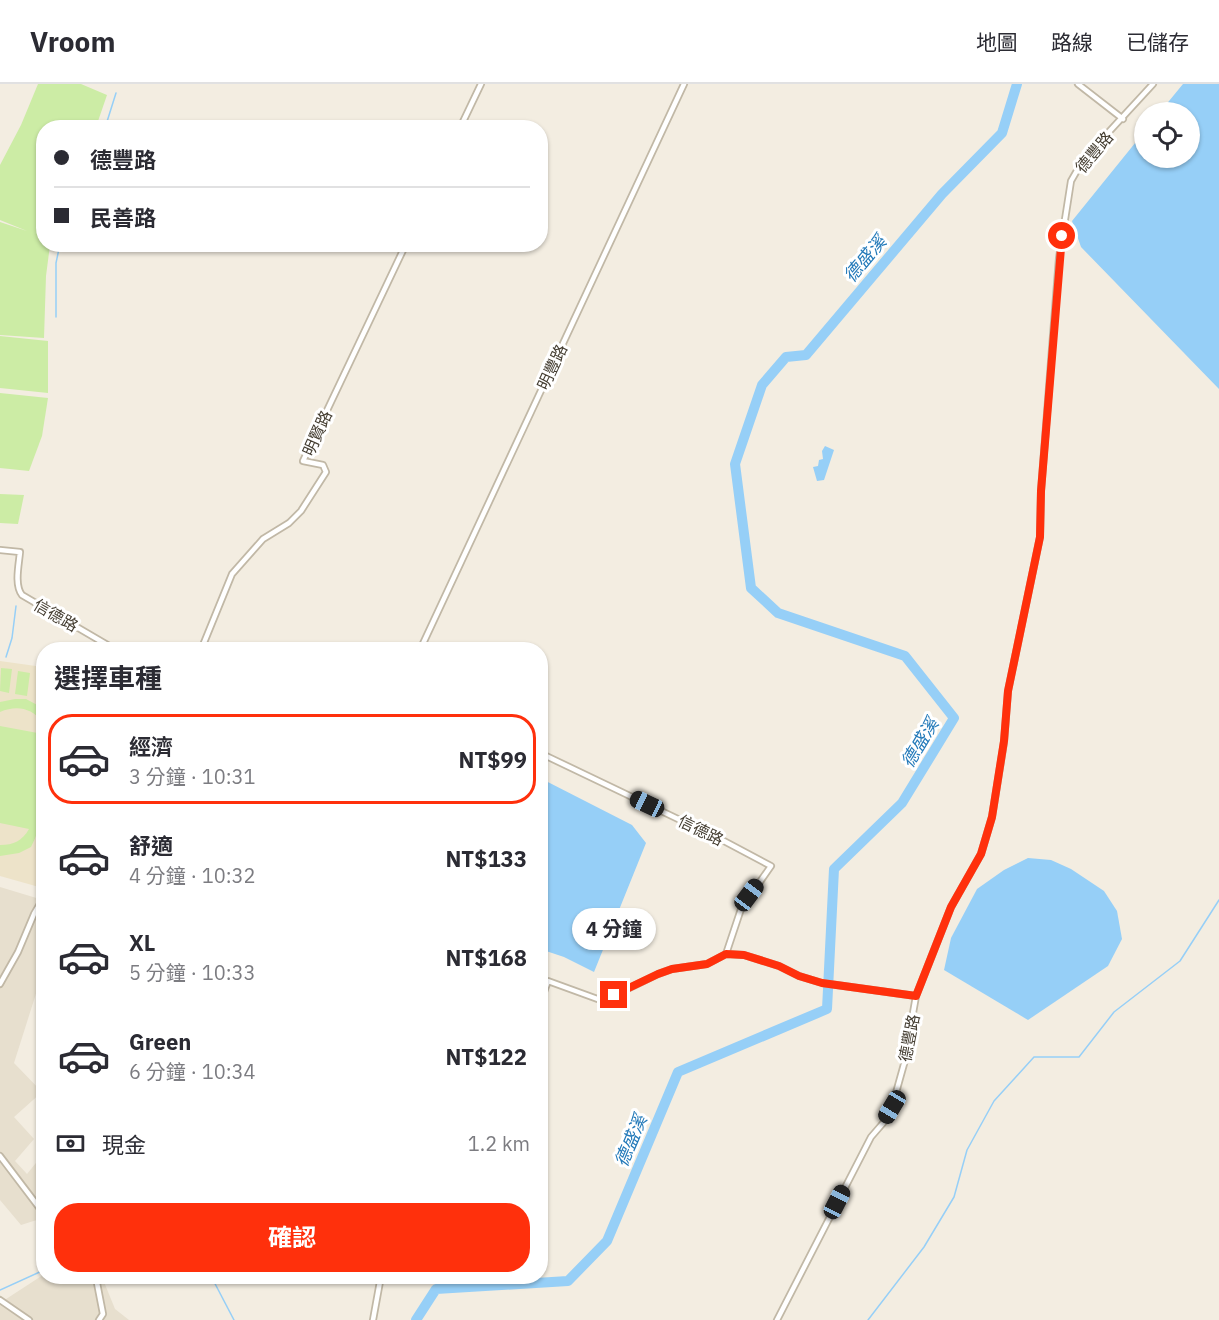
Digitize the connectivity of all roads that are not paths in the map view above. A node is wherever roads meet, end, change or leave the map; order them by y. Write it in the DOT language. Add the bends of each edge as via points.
graph roads {
  1 [pos="481,84"];
  2 [pos="684,84"];
  3 [pos="1153,84"];
  4 [pos="1080,85"];
  5 [pos="1123,119"];
  6 [pos="464,120"];
  7 [pos="402,252"];
  8 [pos="0,550"];
  9 [pos="102,642"];
  10 [pos="204,642"];
  11 [pos="424,642"];
  12 [pos="548,757"];
  13 [pos="36,911"];
  14 [pos="726,954"];
  15 [pos="548,981"];
  16 [pos="0,984"];
  17 [pos="916,996"];
  18 [pos="0,1156"];
  19 [pos="36,1203"];
  20 [pos="97,1284"];
  21 [pos="380,1284"];
  22 [pos="0,1300"];
  23 [pos="28,1320"];
  24 [pos="99,1320"];
  25 [pos="373,1320"];
  26 [pos="777,1320"];
  1 -- 6 [label="street"];
  2 -- 11 [label="street, 明豐路"];
  3 -- 5 [label="street, 德豐路"];
  4 -- 5 [label="street"];
  5 -- 17 [label="street, 德豐路" via="1083,160 1071,181 1059,258 1040,537 1008,691 992,817 981,854 951,907"];
  7 -- 10 [label="street, 明賢路" via="303,461 323,465 326,472 301,511 263,539 232,574"];
  8 -- 9 [label="street, 信德路" via="20,552 18,583 22,595"];
  12 -- 14 [label="street, 信德路" via="771,866 741,909"];
  13 -- 16 [label="street"];
  14 -- 15 [label="street" via="707,964 658,974 603,1001"];
  14 -- 17 [label="street" via="744,955 822,983"];
  17 -- 26 [label="street, 德豐路" via="892,1107 871,1137"];
  18 -- 19 [label="street"];
  20 -- 24 [label="street" via="103,1314"];
  21 -- 25 [label="street"];
  22 -- 23 [label="street"];
}
